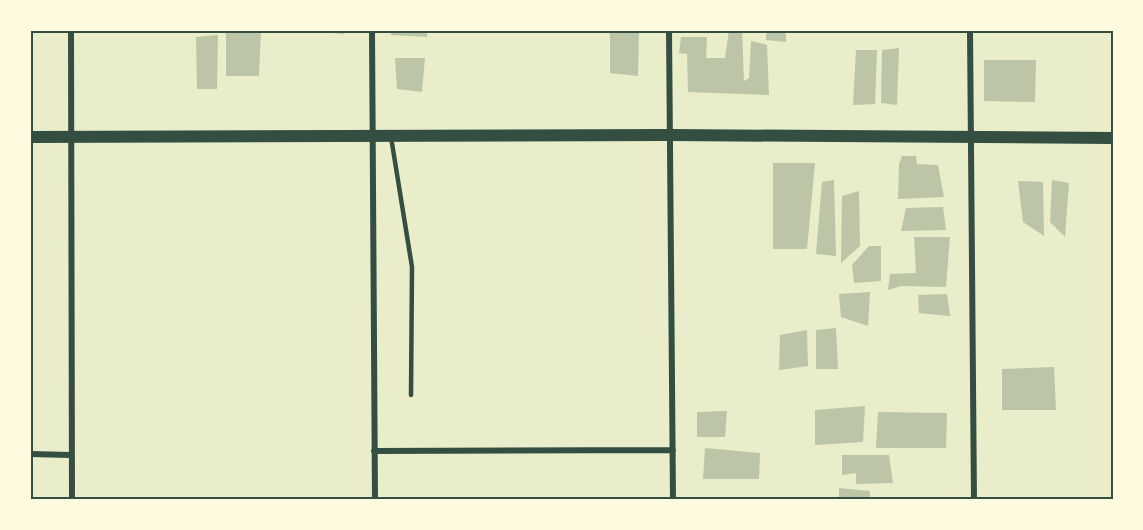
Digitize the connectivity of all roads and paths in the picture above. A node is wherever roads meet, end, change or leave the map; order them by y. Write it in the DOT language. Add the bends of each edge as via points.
graph roads {
  1 [pos="71,30"];
  2 [pos="372,30"];
  3 [pos="669,30"];
  4 [pos="970,30"];
  5 [pos="670,135"];
  6 [pos="71,137"];
  7 [pos="391,137"];
  8 [pos="30,138"];
  9 [pos="373,138"];
  10 [pos="971,138"];
  11 [pos="1113,138"];
  12 [pos="411,395"];
  13 [pos="673,450"];
  14 [pos="375,451"];
  15 [pos="30,454"];
  16 [pos="71,455"];
  17 [pos="72,500"];
  18 [pos="375,500"];
  19 [pos="673,500"];
  20 [pos="974,500"];
  1 -- 6 [label="street"];
  2 -- 9 [label="street"];
  3 -- 5 [label="street"];
  4 -- 10 [label="street"];
  5 -- 7 [label="main road"];
  5 -- 10 [label="main road"];
  5 -- 13 [label="street"];
  6 -- 8 [label="main road"];
  6 -- 9 [label="main road"];
  6 -- 16 [label="street"];
  7 -- 9 [label="main road"];
  7 -- 12 [label="lane" via="412,267"];
  9 -- 14 [label="street"];
  10 -- 11 [label="main road"];
  10 -- 20 [label="street"];
  13 -- 14 [label="street"];
  13 -- 19 [label="street"];
  14 -- 18 [label="street"];
  15 -- 16 [label="street"];
  16 -- 17 [label="street"];
}
